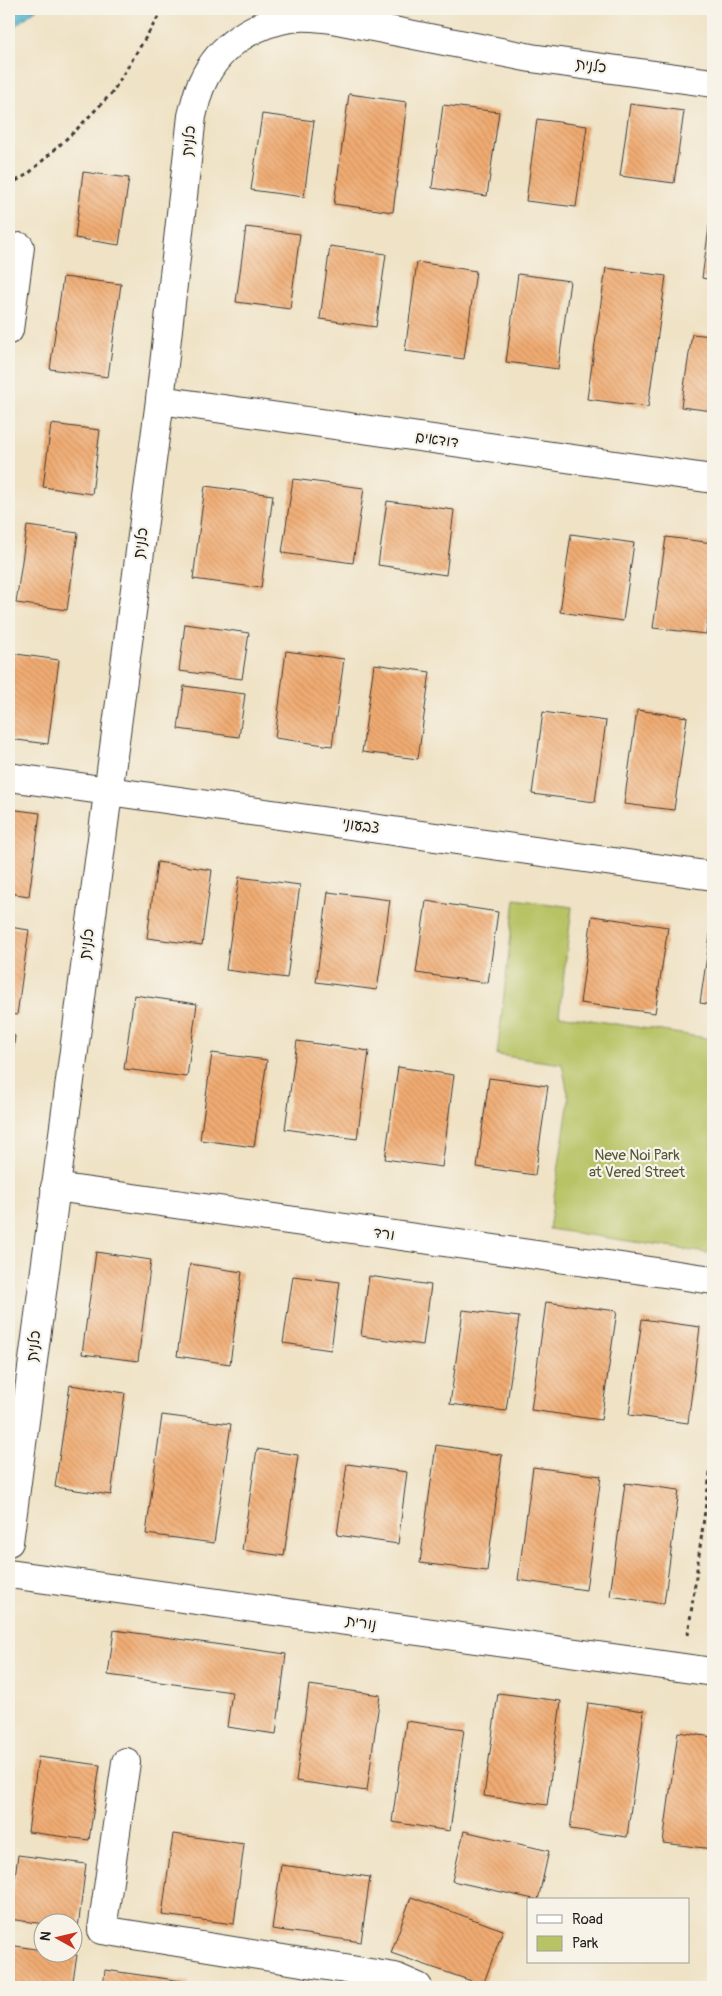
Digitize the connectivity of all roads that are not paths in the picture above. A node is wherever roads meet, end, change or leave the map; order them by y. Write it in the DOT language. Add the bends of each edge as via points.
graph roads {
  1 [pos="713,83"];
  2 [pos="20,246"];
  3 [pos="9,330"];
  4 [pos="160,400"];
  5 [pos="713,480"];
  6 [pos="9,777"];
  7 [pos="108,790"];
  8 [pos="713,876"];
  9 [pos="55,1187"];
  10 [pos="713,1280"];
  11 [pos="9,1542"];
  12 [pos="9,1574"];
  13 [pos="713,1672"];
  14 [pos="126,1762"];
  15 [pos="418,1987"];
  1 -- 4 [label="street, כלנית" via="532,58 332,19 300,17 270,22 242,35 220,54 211,68 202,83 192,116"];
  2 -- 3 [label="street"];
  4 -- 5 [label="street, דודאים"];
  4 -- 7 [label="street, כלנית"];
  6 -- 7 [label="street, צבעוני"];
  7 -- 8 [label="street, צבעוני"];
  7 -- 9 [label="street, כלנית"];
  9 -- 10 [label="street, ורד"];
  9 -- 11 [label="street, כלנית"];
  12 -- 13 [label="street, נורית"];
  14 -- 15 [label="street" via="102,1930 395,1977"];
}
